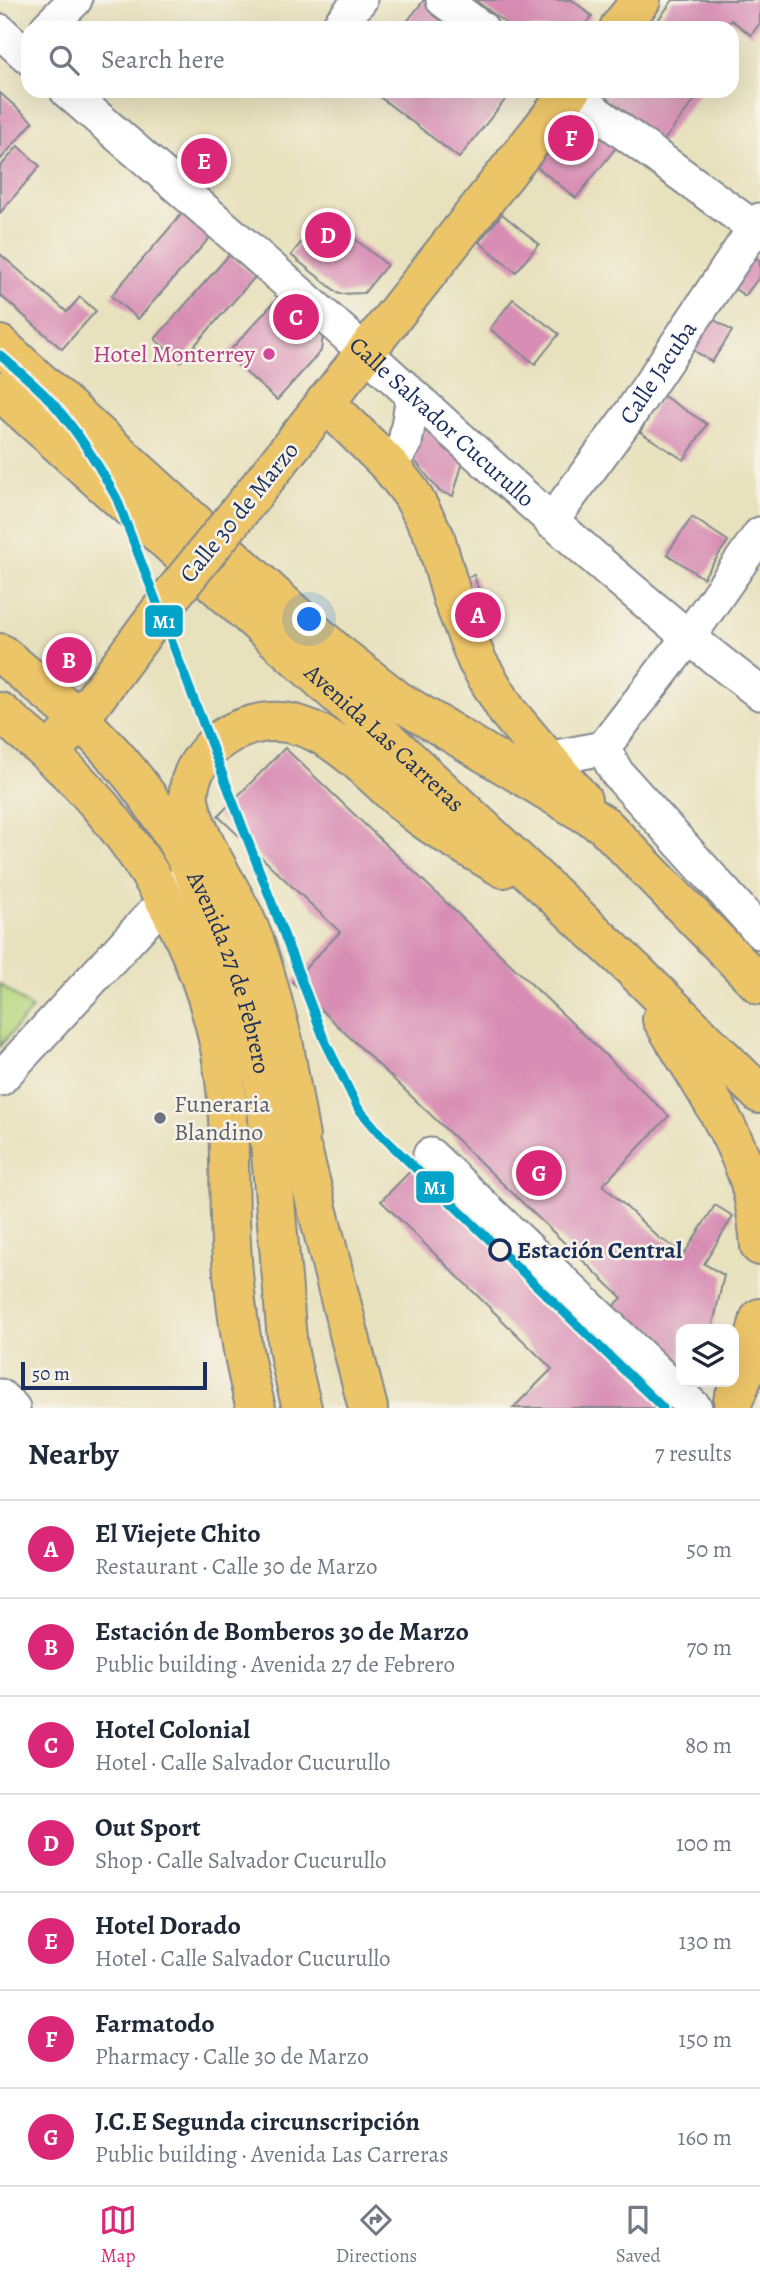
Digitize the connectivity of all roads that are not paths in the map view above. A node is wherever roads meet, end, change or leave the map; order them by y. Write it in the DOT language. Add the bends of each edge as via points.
graph roads {
  1 [pos="75,0"];
  2 [pos="360,0"];
  3 [pos="443,0"];
  4 [pos="641,0"];
  5 [pos="54,21"];
  6 [pos="343,21"];
  7 [pos="472,21"];
  8 [pos="624,21"];
  9 [pos="75,98"];
  10 [pos="564,98"];
  11 [pos="577,98"];
  12 [pos="758,227"];
  13 [pos="0,345"];
  14 [pos="365,352"];
  15 [pos="0,391"];
  16 [pos="413,397"];
  17 [pos="325,402"];
  18 [pos="390,466"];
  19 [pos="551,522"];
  20 [pos="760,534"];
  21 [pos="688,638"];
  22 [pos="0,653"];
  23 [pos="760,693"];
  24 [pos="0,712"];
  25 [pos="79,720"];
  26 [pos="603,748"];
  27 [pos="399,750"];
  28 [pos="49,753"];
  29 [pos="547,759"];
  30 [pos="429,824"];
  31 [pos="604,825"];
  32 [pos="193,871"];
  33 [pos="164,899"];
  34 [pos="566,905"];
  35 [pos="760,932"];
  36 [pos="633,969"];
  37 [pos="760,985"];
  38 [pos="283,1041"];
  39 [pos="0,1079"];
  40 [pos="760,1094"];
  41 [pos="227,1096"];
  42 [pos="265,1096"];
  43 [pos="303,1153"];
  44 [pos="430,1155"];
  45 [pos="760,1246"];
  46 [pos="760,1318"];
  47 [pos="760,1369"];
  48 [pos="0,1396"];
  49 [pos="730,1404"];
  50 [pos="13,1408"];
  51 [pos="256,1408"];
  52 [pos="302,1408"];
  53 [pos="368,1408"];
  54 [pos="695,1408"];
  1 -- 5 [label="street"];
  2 -- 6 [label="street"];
  3 -- 7 [label="street"];
  4 -- 8 [label="main road"];
  9 -- 14 [label="street, Calle Salvador Cucurullo"];
  10 -- 14 [label="main road, Calle 30 de Marzo"];
  11 -- 12 [label="street"];
  12 -- 19 [label="street, Calle Jacuba"];
  13 -- 31 [label="main road, Avenida Las Carreras" via="336,652 397,700"];
  14 -- 16 [label="street, Calle Salvador Cucurullo"];
  14 -- 17 [label="main road, Calle 30 de Marzo"];
  15 -- 27 [label="main road, Avenida Las Carreras"];
  16 -- 18 [label="street" via="405,443"];
  16 -- 19 [label="street, Calle Salvador Cucurullo"];
  17 -- 18 [label="main road"];
  17 -- 25 [label="main road, Calle 30 de Marzo, bridge"];
  18 -- 29 [label="main road" via="435,537 477,661 507,710"];
  19 -- 21 [label="street, Calle Salvador Cucurullo"];
  20 -- 21 [label="street"];
  21 -- 23 [label="street, Calle Salvador Cucurullo"];
  21 -- 26 [label="street"];
  22 -- 25 [label="main road, Avenida 27 de Febrero"];
  24 -- 28 [label="main road, Avenida 27 de Febrero"];
  25 -- 28 [label="main road, Calle 30 de Marzo"];
  25 -- 32 [label="main road, Avenida 27 de Febrero" via="154,807"];
  26 -- 29 [label="street"];
  26 -- 35 [label="street" via="617,773"];
  27 -- 30 [label="main road"];
  27 -- 34 [label="main road, Avenida Las Carreras"];
  28 -- 33 [label="main road, Avenida 27 de Febrero" via="87,790"];
  29 -- 31 [label="main road"];
  30 -- 34 [label="main road"];
  30 -- 38 [label="main road" via="348,753 319,732 290,722 235,730 201,759 190,779 189,802 246,922"];
  31 -- 37 [label="main road, Avenida Las Carreras"];
  32 -- 33 [label="street"];
  32 -- 42 [label="main road, Avenida 27 de Febrero" via="235,970"];
  33 -- 39 [label="street"];
  33 -- 41 [label="main road, Avenida 27 de Febrero" via="193,956 216,1026"];
  34 -- 36 [label="main road, Avenida Las Carreras"];
  36 -- 40 [label="main road, Avenida Las Carreras"];
  36 -- 45 [label="main road" via="747,1172"];
  38 -- 42 [label="main road"];
  38 -- 43 [label="main road"];
  41 -- 42 [label="main road"];
  41 -- 51 [label="main road, Avenida 27 de Febrero" via="234,1283"];
  42 -- 43 [label="main road"];
  42 -- 52 [label="main road, Avenida 27 de Febrero" via="288,1346"];
  43 -- 53 [label="main road"];
  44 -- 54 [label="street"];
  46 -- 49 [label="main road" via="748,1364"];
  47 -- 49 [label="street"];
  48 -- 50 [label="street"];
}
